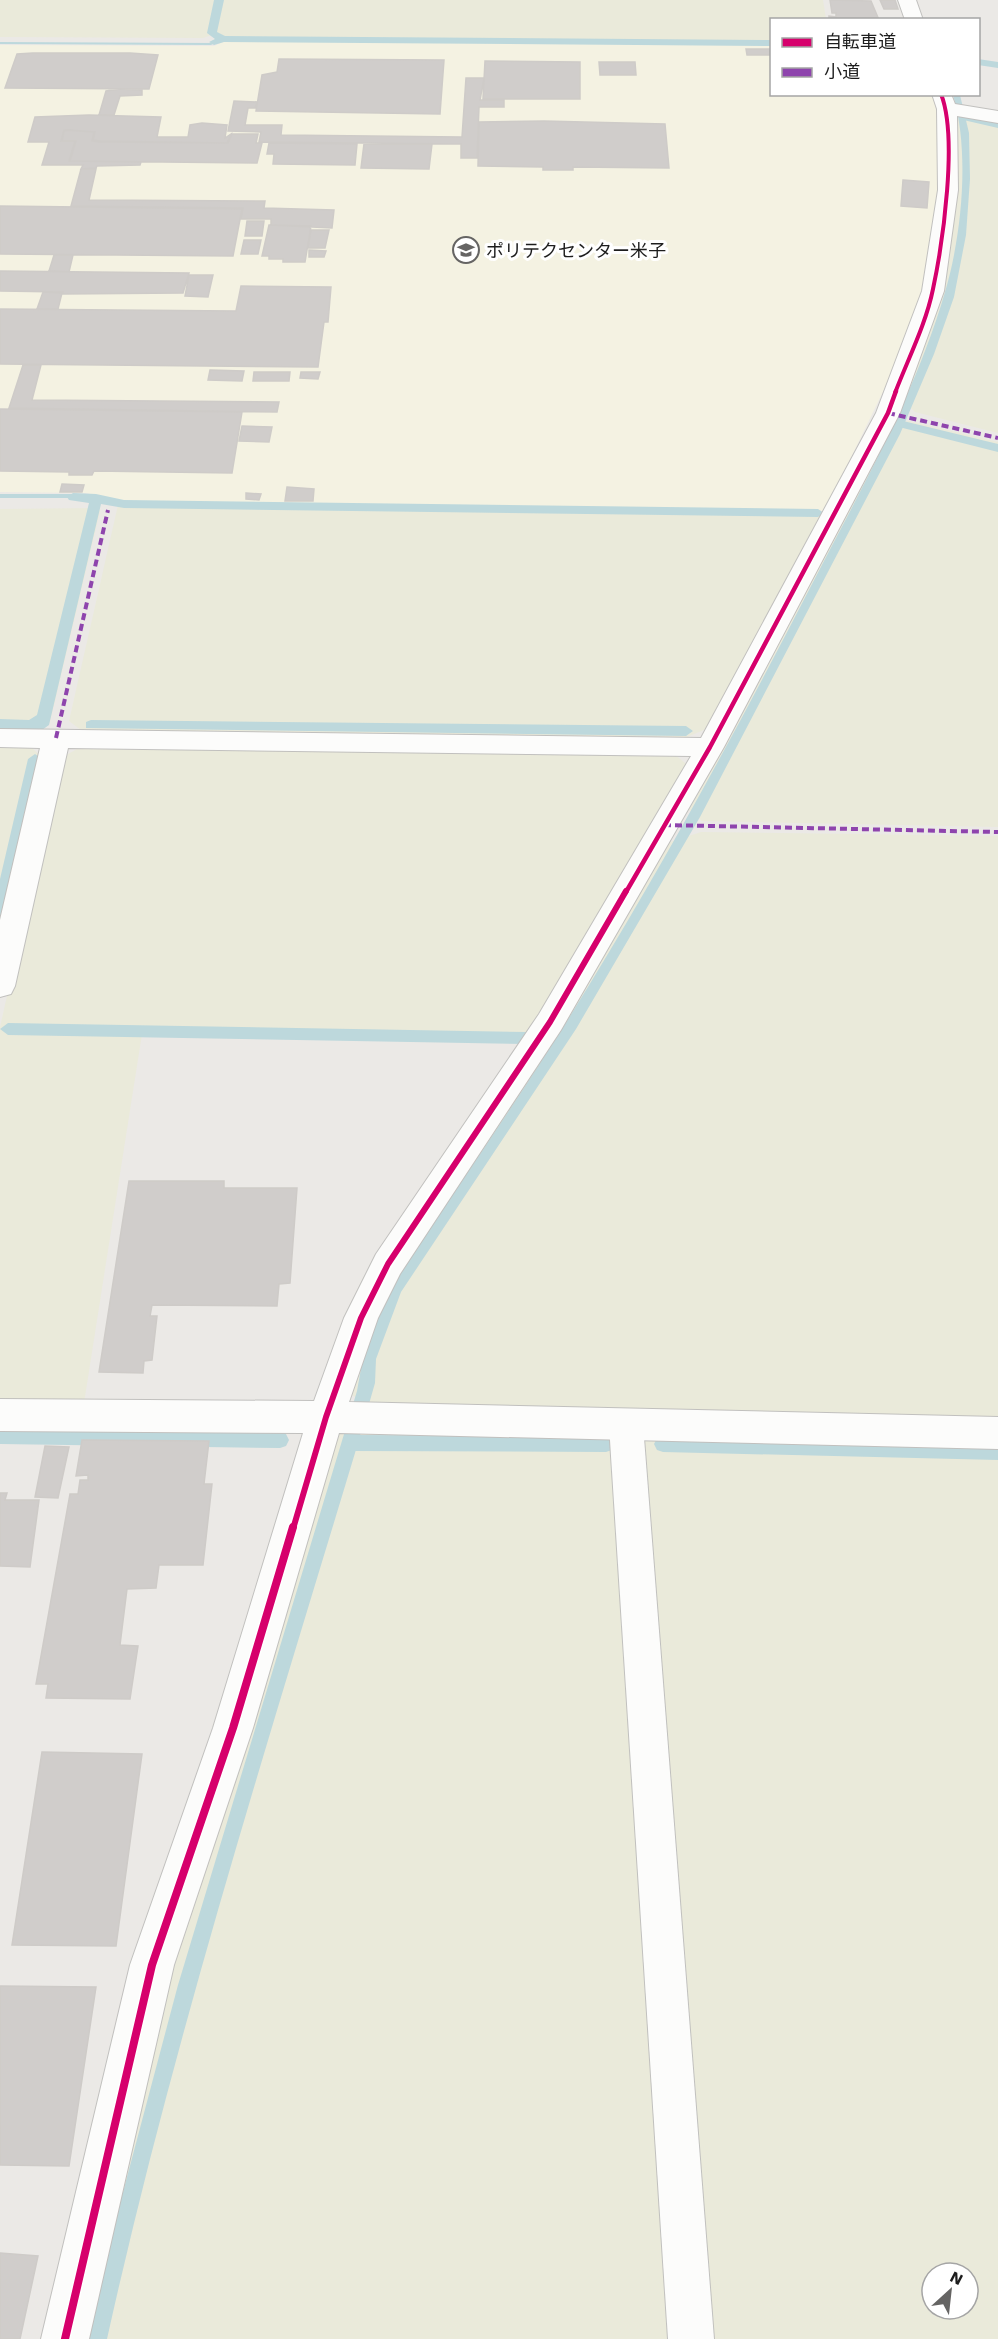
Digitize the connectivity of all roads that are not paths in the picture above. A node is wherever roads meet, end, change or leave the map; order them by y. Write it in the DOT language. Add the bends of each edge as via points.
graph roads {
  1 [pos="907,0"];
  2 [pos="913,18"];
  3 [pos="953,106"];
  4 [pos="998,117"];
  5 [pos="0,738"];
  6 [pos="56,738"];
  7 [pos="710,747"];
  8 [pos="0,986"];
  9 [pos="0,1415"];
  10 [pos="347,1418"];
  11 [pos="626,1425"];
  12 [pos="998,1433"];
  13 [pos="65,2339"];
  14 [pos="691,2339"];
  1 -- 2 [label="street"];
  3 -- 4 [label="street"];
  3 -- 7 [label="street" via="948,190 937,268 912,350 888,413"];
  5 -- 6 [label="street"];
  6 -- 7 [label="street"];
  6 -- 8 [label="street"];
  7 -- 10 [label="street" via="550,1022 388,1264 361,1318"];
  9 -- 10 [label="street"];
  10 -- 11 [label="street"];
  10 -- 13 [label="street" via="233,1728 152,1965"];
  11 -- 12 [label="street"];
  11 -- 14 [label="lane"];
}
